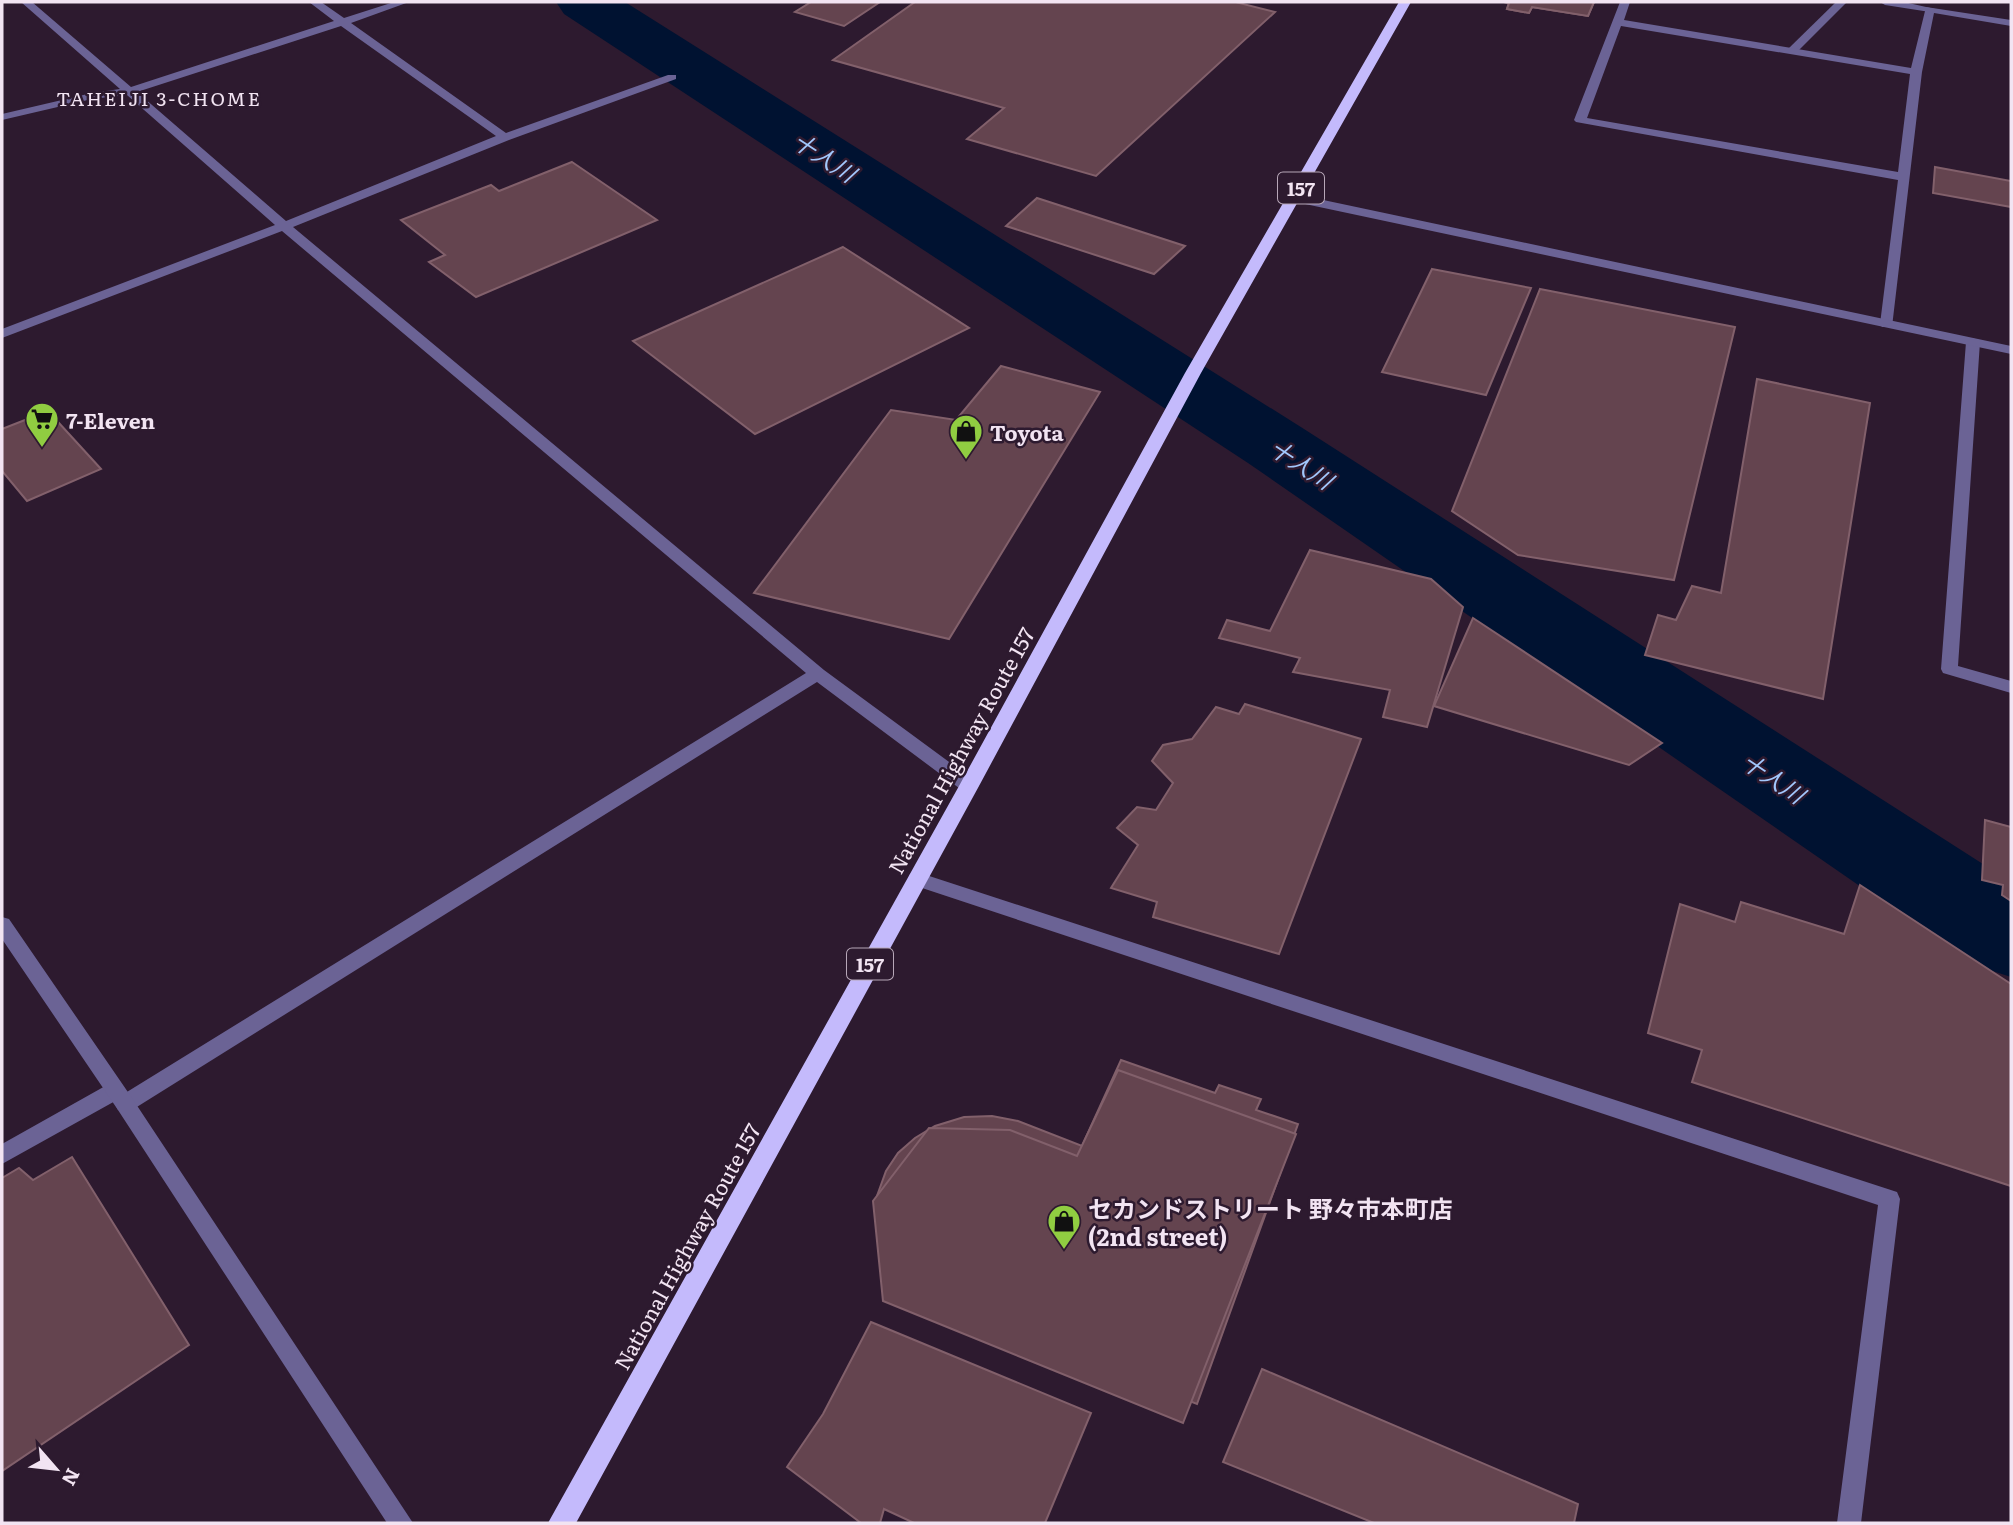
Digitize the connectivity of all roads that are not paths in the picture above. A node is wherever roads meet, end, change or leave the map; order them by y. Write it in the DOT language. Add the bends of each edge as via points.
graph roads {
  1 [pos="26,2"];
  2 [pos="314,2"];
  3 [pos="404,2"];
  4 [pos="1405,2"];
  5 [pos="1625,2"];
  6 [pos="1842,2"];
  7 [pos="1885,2"];
  8 [pos="1930,9"];
  9 [pos="341,22"];
  10 [pos="1617,22"];
  11 [pos="2011,23"];
  12 [pos="1791,51"];
  13 [pos="1916,72"];
  14 [pos="672,77"];
  15 [pos="127,92"];
  16 [pos="2,117"];
  17 [pos="505,137"];
  18 [pos="1904,177"];
  19 [pos="1295,198"];
  20 [pos="284,226"];
  21 [pos="1887,324"];
  22 [pos="2,334"];
  23 [pos="1973,342"];
  24 [pos="2011,350"];
  25 [pos="1193,373"];
  26 [pos="1176,404"];
  27 [pos="818,674"];
  28 [pos="2011,687"];
  29 [pos="969,786"];
  30 [pos="917,879"];
  31 [pos="2,924"];
  32 [pos="120,1098"];
  33 [pos="2,1155"];
  34 [pos="401,1523"];
  35 [pos="561,1523"];
  36 [pos="1849,1523"];
  1 -- 15 [label="street"];
  2 -- 9 [label="street"];
  3 -- 9 [label="street"];
  4 -- 19 [label="highway, National Highway Route 157 / 157"];
  5 -- 10 [label="street"];
  6 -- 12 [label="street"];
  7 -- 8 [label="street"];
  8 -- 11 [label="street"];
  8 -- 13 [label="street"];
  9 -- 15 [label="street"];
  9 -- 17 [label="street"];
  10 -- 12 [label="street"];
  10 -- 18 [label="street" via="1580,120"];
  12 -- 13 [label="street"];
  13 -- 18 [label="street"];
  14 -- 17 [label="street"];
  15 -- 16 [label="street"];
  15 -- 20 [label="street"];
  17 -- 20 [label="street"];
  18 -- 21 [label="street"];
  19 -- 21 [label="street"];
  19 -- 25 [label="highway, National Highway Route 157 / 157"];
  20 -- 22 [label="street"];
  20 -- 27 [label="street"];
  21 -- 23 [label="street"];
  23 -- 24 [label="street"];
  23 -- 28 [label="street" via="1949,669"];
  25 -- 26 [label="highway, National Highway Route 157 / 157"];
  26 -- 29 [label="highway, National Highway Route 157 / 157"];
  27 -- 29 [label="street"];
  27 -- 32 [label="street"];
  29 -- 30 [label="highway, National Highway Route 157 / 157"];
  30 -- 35 [label="highway, National Highway Route 157 / 157"];
  30 -- 36 [label="street" via="1889,1199"];
  31 -- 32 [label="street"];
  32 -- 33 [label="street"];
  32 -- 34 [label="street"];
}
